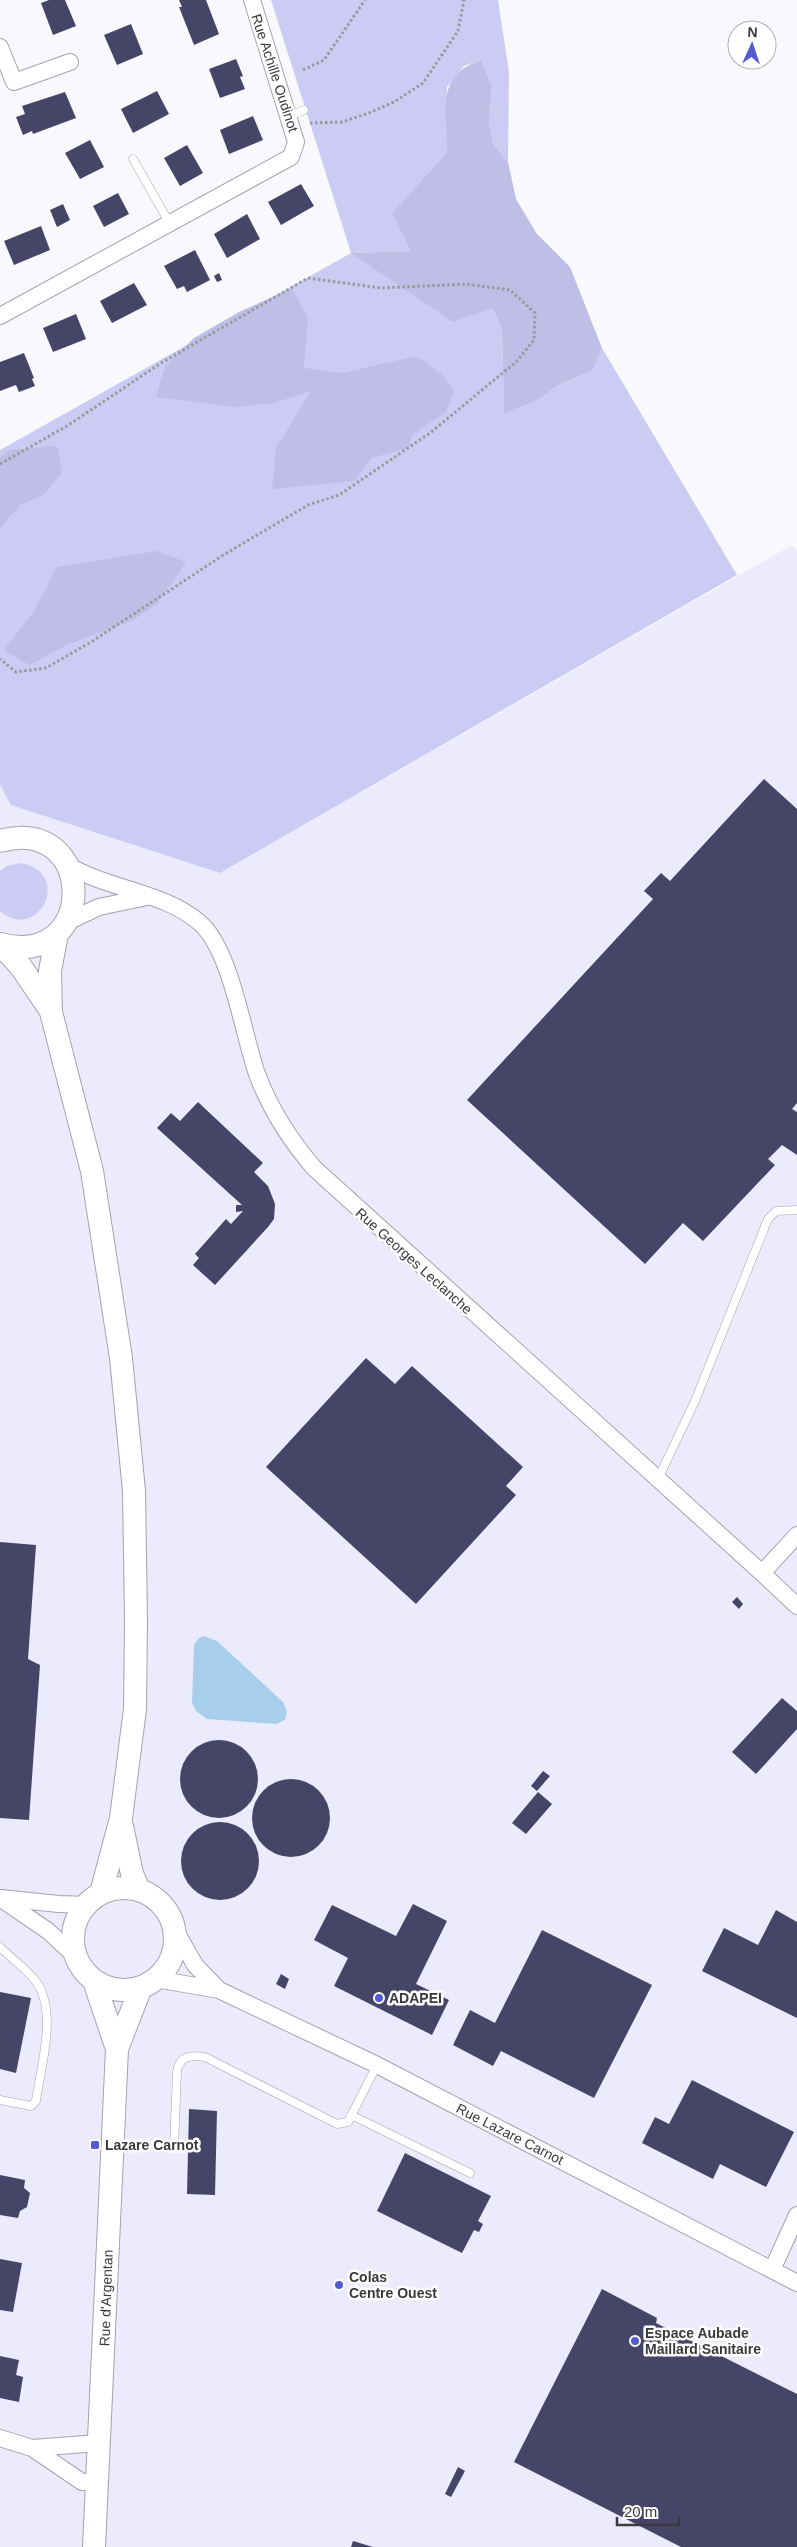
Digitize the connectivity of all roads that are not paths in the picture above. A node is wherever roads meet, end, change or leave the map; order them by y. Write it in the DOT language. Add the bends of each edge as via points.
graph roads {
  1 [pos="252,0"];
  2 [pos="0,47"];
  3 [pos="70,62"];
  4 [pos="304,110"];
  5 [pos="290,120"];
  6 [pos="133,159"];
  7 [pos="170,224"];
  8 [pos="0,316"];
  9 [pos="5,835"];
  10 [pos="68,865"];
  11 [pos="150,897"];
  12 [pos="62,928"];
  13 [pos="0,944"];
  14 [pos="51,1012"];
  15 [pos="797,1210"];
  16 [pos="658,1479"];
  17 [pos="797,1535"];
  18 [pos="762,1573"];
  19 [pos="797,1606"];
  20 [pos="121,1818"];
  21 [pos="139,1890"];
  22 [pos="0,1898"];
  23 [pos="93,1899"];
  24 [pos="174,1928"];
  25 [pos="0,1947"];
  26 [pos="75,1956"];
  27 [pos="94,1981"];
  28 [pos="148,1984"];
  29 [pos="219,1990"];
  30 [pos="117,2049"];
  31 [pos="377,2065"];
  32 [pos="0,2100"];
  33 [pos="351,2116"];
  34 [pos="174,2146"];
  35 [pos="470,2173"];
  36 [pos="797,2215"];
  37 [pos="772,2270"];
  38 [pos="797,2283"];
  39 [pos="0,2438"];
  40 [pos="100,2443"];
  41 [pos="32,2448"];
  42 [pos="98,2482"];
  43 [pos="94,2547"];
  1 -- 5 [label="street, Rue Achille Oudinot"];
  2 -- 3 [label="street" via="14,82"];
  4 -- 5 [label="lane"];
  5 -- 7 [label="street, Rue Achille Oudinot" via="296,142 290,157"];
  6 -- 7 [label="lane"];
  7 -- 8 [label="street, Rue Achille Oudinot"];
  9 -- 10 [label="main road" via="31,838 46,844"];
  10 -- 11 [label="street, Rue Georges Leclanche" via="99,881"];
  10 -- 12 [label="main road" via="74,879 75,894 73,908"];
  11 -- 12 [label="street" via="99,907"];
  11 -- 16 [label="street, Rue Georges Leclanche" via="190,915 212,938 222,956 258,1077 285,1130 314,1168"];
  12 -- 13 [label="main road" via="44,942 29,947"];
  12 -- 14 [label="main road" via="50,971"];
  13 -- 14 [label="main road" via="21,967"];
  14 -- 20 [label="main road" via="92,1172 121,1358 134,1491 135,1709"];
  15 -- 16 [label="lane" via="776,1211 768,1219 695,1401"];
  16 -- 18 [label="street, Rue Georges Leclanche"];
  17 -- 18 [label="street"];
  18 -- 19 [label="street, Rue Georges Leclanche"];
  20 -- 21 [label="main road" via="132,1874"];
  20 -- 23 [label="main road"];
  21 -- 23 [label="main road" via="121,1888"];
  21 -- 24 [label="main road" via="161,1905"];
  22 -- 23 [label="street" via="59,1904"];
  22 -- 26 [label="street" via="48,1931"];
  23 -- 26 [label="main road" via="78,1916 73,1929"];
  24 -- 28 [label="main road" via="174,1947 168,1965"];
  24 -- 29 [label="street, Rue Lazare Carnot" via="195,1965"];
  25 -- 32 [label="lane" via="34,1980 45,1998 48,2021 36,2101 31,2106"];
  26 -- 27 [label="main road" via="82,1970"];
  27 -- 28 [label="main road" via="116,1990"];
  27 -- 30 [label="main road, Rue d'Argentan"];
  28 -- 29 [label="street, Rue Lazare Carnot"];
  28 -- 30 [label="main road, Rue d'Argentan"];
  29 -- 31 [label="street, Rue Lazare Carnot"];
  30 -- 40 [label="main road, Rue d'Argentan"];
  31 -- 33 [label="lane"];
  31 -- 37 [label="street, Rue Lazare Carnot"];
  33 -- 34 [label="lane" via="348,2122 337,2124 204,2056 191,2056 178,2063"];
  33 -- 35 [label="lane"];
  36 -- 37 [label="street"];
  37 -- 38 [label="street, Rue Lazare Carnot"];
  39 -- 41 [label="street"];
  40 -- 41 [label="street"];
  40 -- 42 [label="main road, Rue d'Argentan"];
  41 -- 42 [label="street" via="82,2482"];
  42 -- 43 [label="main road, Rue d'Argentan"];
}
